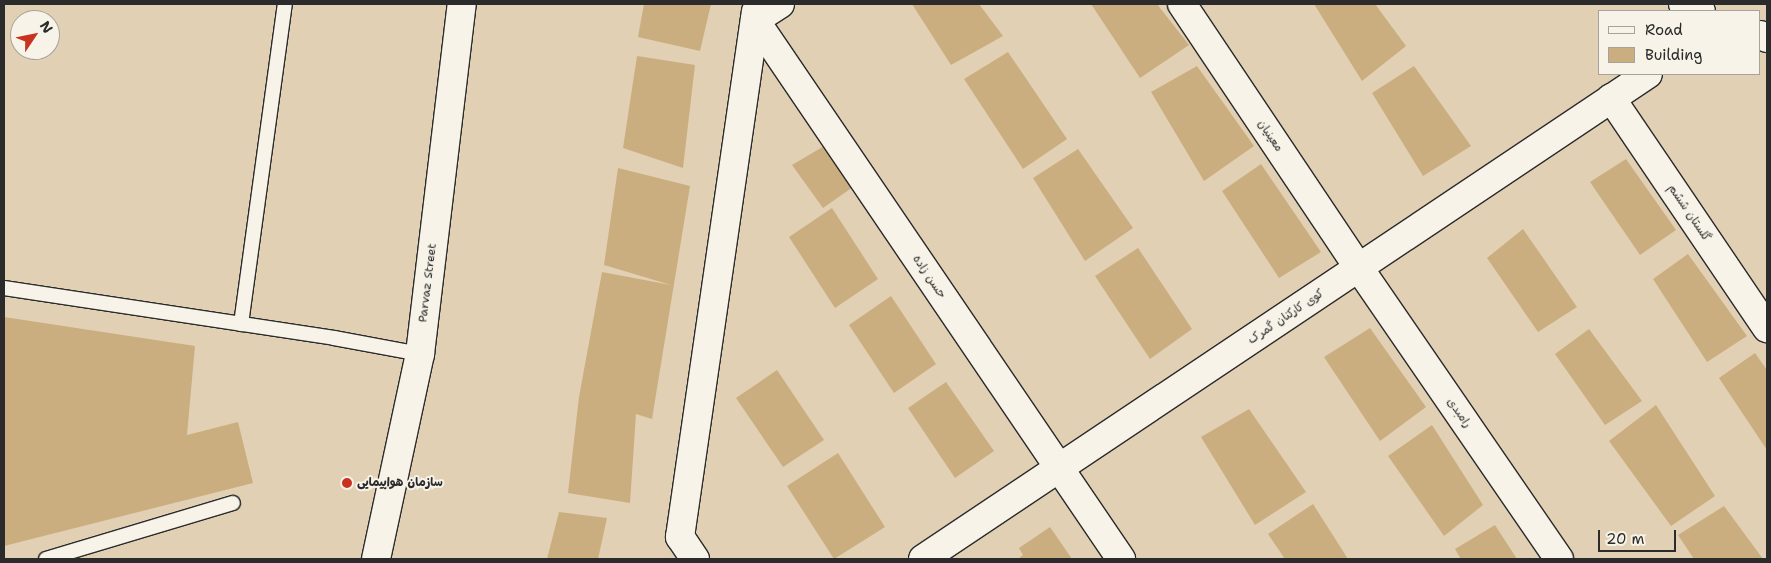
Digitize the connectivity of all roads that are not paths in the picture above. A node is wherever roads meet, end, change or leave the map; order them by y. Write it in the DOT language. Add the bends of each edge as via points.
graph roads {
  1 [pos="285,4"];
  2 [pos="462,4"];
  3 [pos="780,4"];
  4 [pos="1182,4"];
  5 [pos="1683,4"];
  6 [pos="1698,10"];
  7 [pos="756,12"];
  8 [pos="1646,75"];
  9 [pos="1611,98"];
  10 [pos="1359,268"];
  11 [pos="4,288"];
  12 [pos="242,324"];
  13 [pos="1767,328"];
  14 [pos="420,354"];
  15 [pos="1060,468"];
  16 [pos="233,503"];
  17 [pos="46,559"];
  18 [pos="376,559"];
  19 [pos="695,559"];
  20 [pos="923,559"];
  21 [pos="1121,559"];
  22 [pos="1559,559"];
  1 -- 12 [label="lane"];
  2 -- 14 [label="street, Parvaz Street"];
  3 -- 7 [label="street"];
  4 -- 10 [label="street, معینیان"];
  5 -- 6 [label="street"];
  7 -- 15 [label="street, حسن زاده"];
  7 -- 19 [label="street" via="680,536"];
  8 -- 9 [label="street, کوی کارکنان گمرک"];
  9 -- 10 [label="street, کوی کارکنان گمرک"];
  9 -- 13 [label="street, گلستان ششم"];
  10 -- 15 [label="street, کوی کارکنان گمرک"];
  10 -- 22 [label="street, رامبدی"];
  11 -- 12 [label="lane"];
  12 -- 14 [label="lane"];
  14 -- 18 [label="street, Parvaz Street"];
  15 -- 20 [label="street, کوی کارکنان گمرک"];
  15 -- 21 [label="street, حسن زاده"];
  16 -- 17 [label="lane"];
}
